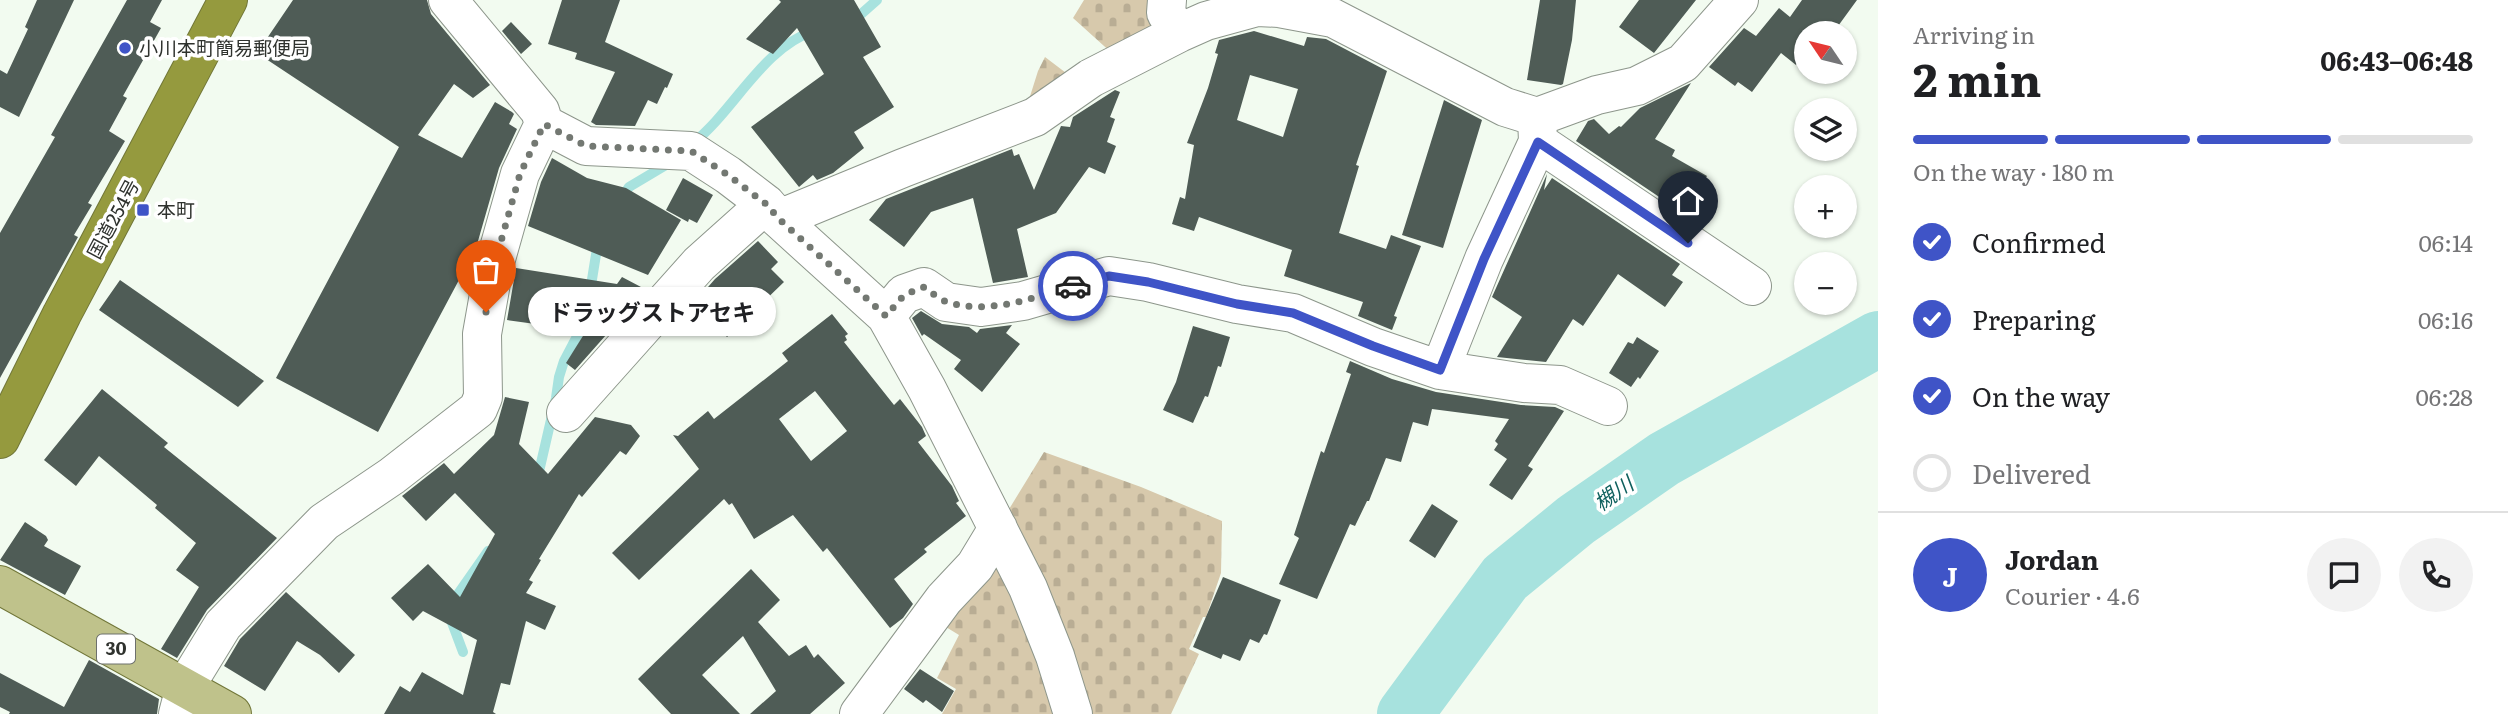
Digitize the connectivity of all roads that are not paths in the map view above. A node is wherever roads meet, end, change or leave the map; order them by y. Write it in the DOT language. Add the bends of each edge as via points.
graph roads {
  1 [pos="228,0"];
  2 [pos="448,0"];
  3 [pos="1739,0"];
  4 [pos="1336,9"];
  5 [pos="1173,16"];
  6 [pos="544,124"];
  7 [pos="1538,129"];
  8 [pos="772,211"];
  9 [pos="1752,286"];
  10 [pos="886,316"];
  11 [pos="1440,370"];
  12 [pos="1608,406"];
  13 [pos="566,413"];
  14 [pos="0,439"];
  15 [pos="999,528"];
  16 [pos="0,585"];
  17 [pos="181,700"];
  18 [pos="232,714"];
  19 [pos="859,714"];
  20 [pos="1073,714"];
  1 -- 14 [label="highway, 国道254号"];
  2 -- 6 [label="street" via="540,111"];
  3 -- 7 [label="street" via="1683,63 1637,86 1597,95"];
  4 -- 5 [label="street" via="1257,6 1206,21"];
  4 -- 7 [label="street"];
  5 -- 8 [label="street" via="1035,117 903,168"];
  6 -- 8 [label="street" via="586,146 691,151"];
  6 -- 17 [label="street" via="520,174 494,266 482,334 483,397 478,409 324,522 223,625"];
  7 -- 9 [label="street"];
  7 -- 11 [label="street"];
  8 -- 10 [label="street"];
  8 -- 13 [label="street" via="699,264"];
  10 -- 11 [label="street" via="904,295 924,287 946,302 981,307 1109,276 1293,313"];
  10 -- 15 [label="street"];
  11 -- 12 [label="street" via="1560,385"];
  15 -- 19 [label="street" via="975,566 944,599"];
  15 -- 20 [label="street" via="1055,656"];
  16 -- 17 [label="main road, 30"];
  17 -- 18 [label="main road, 30"];
}
